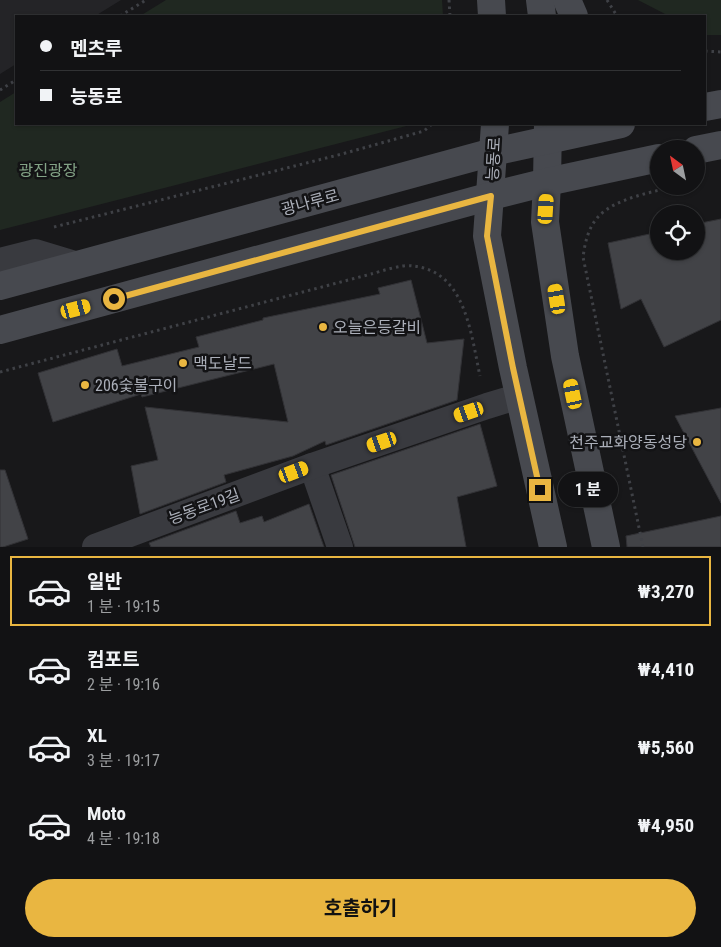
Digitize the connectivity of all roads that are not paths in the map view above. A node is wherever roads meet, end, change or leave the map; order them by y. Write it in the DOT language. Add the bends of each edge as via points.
graph roads {
  1 [pos="491,0"];
  2 [pos="540,0"];
  3 [pos="567,0"];
  4 [pos="492,15"];
  5 [pos="542,15"];
  6 [pos="574,15"];
  7 [pos="495,125"];
  8 [pos="611,125"];
  9 [pos="548,132"];
  10 [pos="721,145"];
  11 [pos="705,148"];
  12 [pos="493,152"];
  13 [pos="650,160"];
  14 [pos="548,182"];
  15 [pos="491,196"];
  16 [pos="0,261"];
  17 [pos="78,265"];
  18 [pos="0,286"];
  19 [pos="0,330"];
  20 [pos="520,396"];
  21 [pos="312,466"];
  22 [pos="95,547"];
  23 [pos="340,547"];
  24 [pos="553,547"];
  25 [pos="606,547"];
  1 -- 4 [label="main road"];
  2 -- 5 [label="main road"];
  3 -- 6 [label="main road"];
  7 -- 12 [label="main road, 능동로"];
  8 -- 9 [label="main road, 광나루로"];
  9 -- 12 [label="main road, 광나루로"];
  9 -- 14 [label="main road"];
  10 -- 11 [label="main road"];
  12 -- 15 [label="main road, 능동로"];
  12 -- 17 [label="main road, 광나루로"];
  13 -- 14 [label="main road"];
  14 -- 15 [label="main road"];
  14 -- 25 [label="main road" via="545,222 565,356"];
  15 -- 19 [label="main road"];
  15 -- 20 [label="main road, 능동로" via="487,236"];
  16 -- 17 [label="street" via="35,252"];
  17 -- 18 [label="main road, 광나루로"];
  20 -- 21 [label="street, 능동로19길"];
  20 -- 24 [label="main road, 능동로"];
  21 -- 22 [label="street, 능동로19길"];
  21 -- 23 [label="street"];
}
